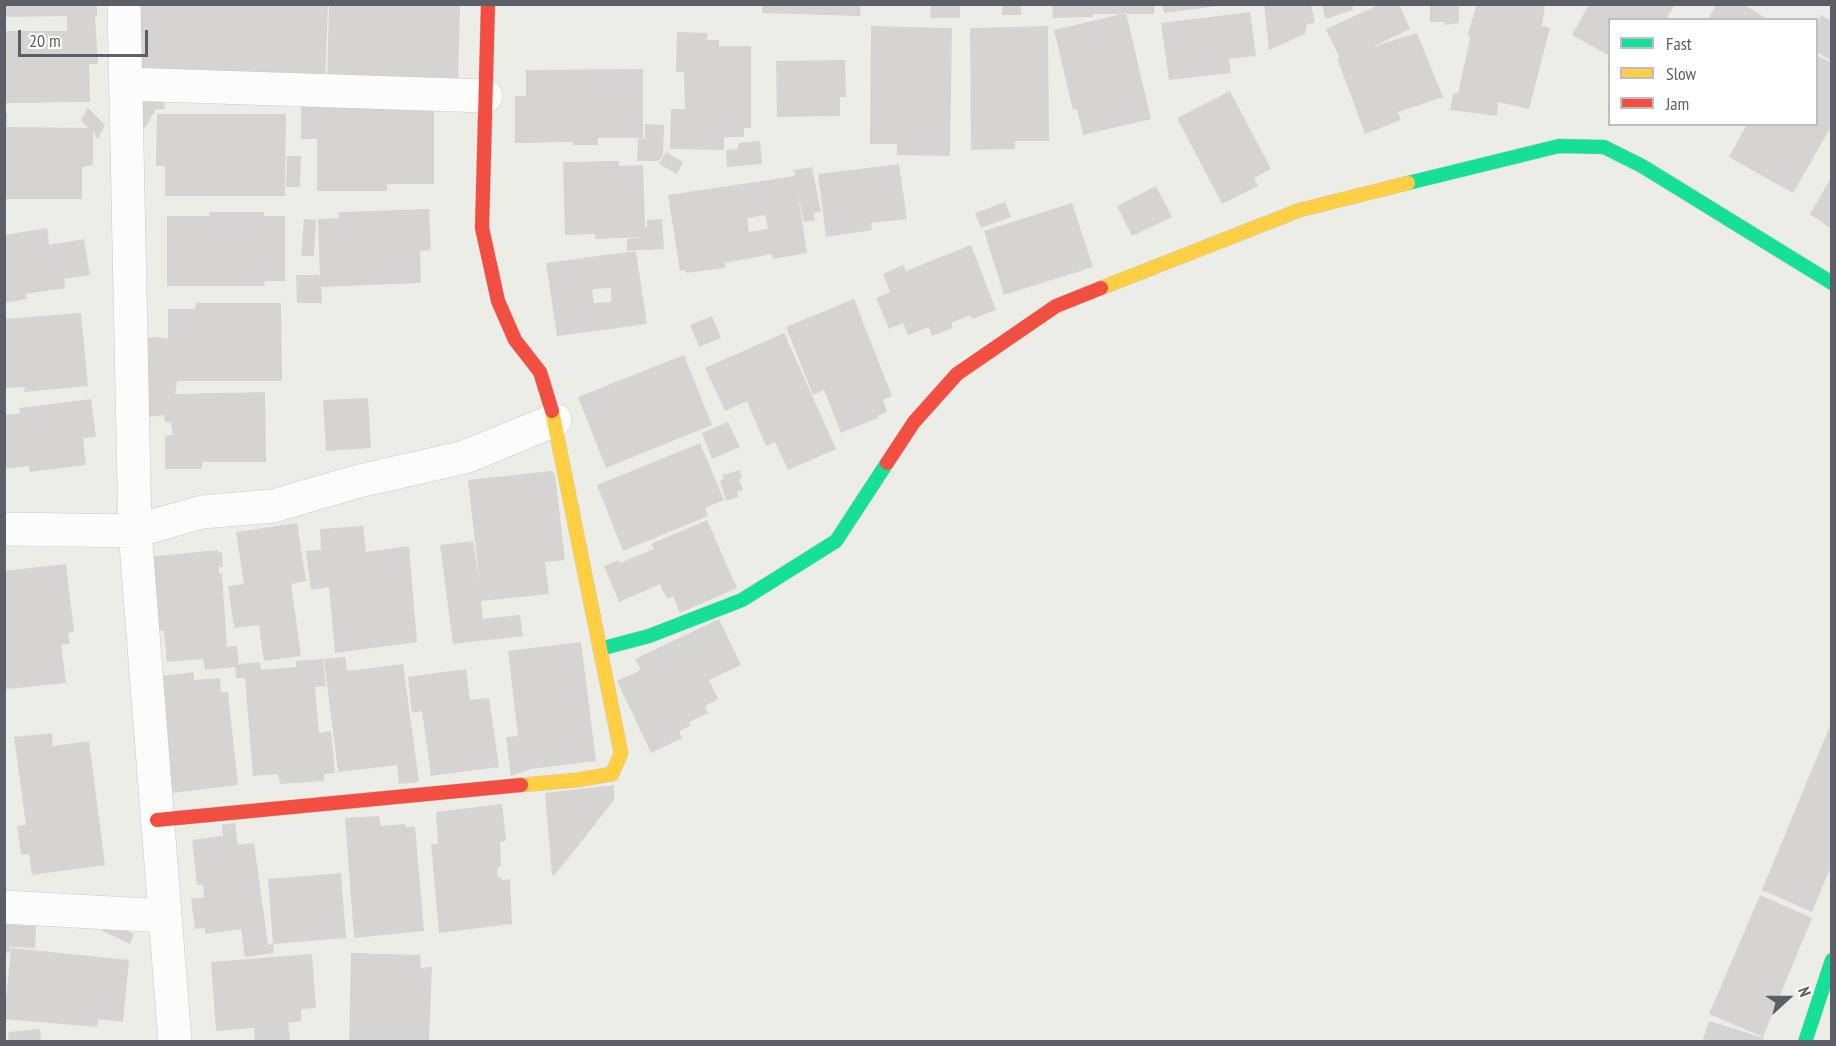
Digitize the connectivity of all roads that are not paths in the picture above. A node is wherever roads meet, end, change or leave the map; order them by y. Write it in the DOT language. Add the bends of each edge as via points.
graph roads {
  1 [pos="124,4"];
  2 [pos="488,4"];
  3 [pos="126,84"];
  4 [pos="486,96"];
  5 [pos="1832,283"];
  6 [pos="555,420"];
  7 [pos="4,529"];
  8 [pos="135,531"];
  9 [pos="600,649"];
  10 [pos="157,820"];
  11 [pos="4,907"];
  12 [pos="165,916"];
  13 [pos="1832,960"];
  14 [pos="175,1041"];
  15 [pos="1805,1041"];
  1 -- 3 [label="street"];
  2 -- 4 [label="street"];
  3 -- 4 [label="street"];
  3 -- 8 [label="street"];
  4 -- 6 [label="street" via="482,228 498,301 515,340 540,372"];
  5 -- 9 [label="street" via="1642,166 1604,147 1559,146 1300,210 1056,306 957,374 914,422 836,541 742,600 650,636"];
  6 -- 8 [label="street" via="465,457 273,506 202,512"];
  6 -- 9 [label="street"];
  7 -- 8 [label="street"];
  8 -- 10 [label="street"];
  9 -- 10 [label="street" via="621,753 612,774"];
  10 -- 12 [label="street"];
  11 -- 12 [label="street"];
  12 -- 14 [label="street"];
  13 -- 15 [label="street"];
}
